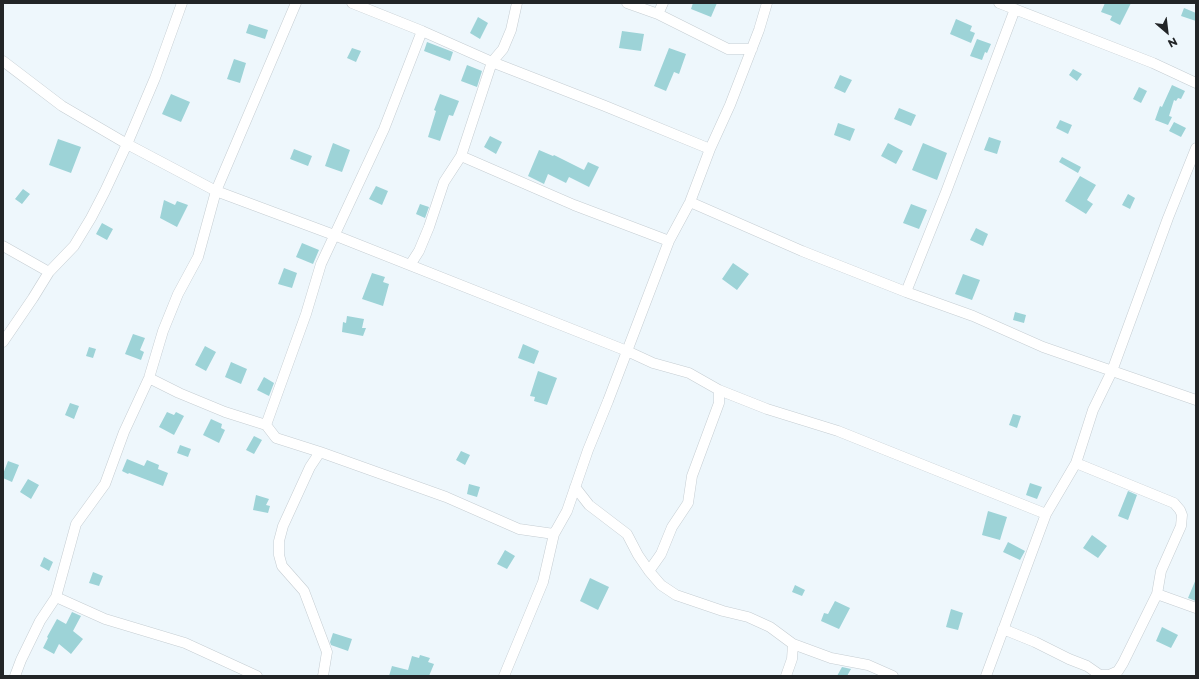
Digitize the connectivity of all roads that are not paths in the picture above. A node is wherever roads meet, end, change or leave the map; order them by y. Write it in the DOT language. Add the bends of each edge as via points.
graph roads {
  1 [pos="182,3"];
  2 [pos="296,3"];
  3 [pos="352,3"];
  4 [pos="517,3"];
  5 [pos="627,3"];
  6 [pos="663,3"];
  7 [pos="767,3"];
  8 [pos="999,3"];
  9 [pos="1015,9"];
  10 [pos="658,14"];
  11 [pos="422,31"];
  12 [pos="752,49"];
  13 [pos="3,61"];
  14 [pos="492,62"];
  15 [pos="1196,83"];
  16 [pos="127,144"];
  17 [pos="1196,148"];
  18 [pos="710,149"];
  19 [pos="460,156"];
  20 [pos="216,191"];
  21 [pos="690,202"];
  22 [pos="334,235"];
  23 [pos="669,241"];
  24 [pos="3,246"];
  25 [pos="410,265"];
  26 [pos="49,272"];
  27 [pos="906,292"];
  28 [pos="3,342"];
  29 [pos="627,350"];
  30 [pos="1112,371"];
  31 [pos="149,378"];
  32 [pos="719,390"];
  33 [pos="1196,400"];
  34 [pos="266,425"];
  35 [pos="320,452"];
  36 [pos="1076,463"];
  37 [pos="575,487"];
  38 [pos="1046,514"];
  39 [pos="554,534"];
  40 [pos="650,571"];
  41 [pos="1157,594"];
  42 [pos="56,597"];
  43 [pos="1196,608"];
  44 [pos="1003,629"];
  45 [pos="793,644"];
  46 [pos="15,676"];
  47 [pos="257,676"];
  48 [pos="323,676"];
  49 [pos="504,676"];
  50 [pos="786,676"];
  51 [pos="893,676"];
  52 [pos="986,676"];
  1 -- 16 [label="street" via="155,78"];
  2 -- 20 [label="street"];
  3 -- 11 [label="street"];
  4 -- 14 [label="street" via="511,30 503,49"];
  5 -- 10 [label="street"];
  6 -- 10 [label="street"];
  7 -- 12 [label="street"];
  8 -- 9 [label="street"];
  9 -- 15 [label="street" via="1153,63"];
  9 -- 27 [label="street"];
  10 -- 12 [label="street" via="728,50"];
  11 -- 14 [label="street"];
  11 -- 22 [label="street" via="384,129"];
  12 -- 18 [label="street"];
  13 -- 16 [label="street" via="62,106"];
  14 -- 18 [label="street"];
  14 -- 19 [label="street"];
  16 -- 20 [label="street"];
  16 -- 26 [label="street" via="106,191 74,246"];
  17 -- 30 [label="street"];
  18 -- 21 [label="street"];
  19 -- 23 [label="street" via="574,205"];
  19 -- 25 [label="street" via="444,182 429,227"];
  20 -- 22 [label="street"];
  20 -- 31 [label="street" via="198,257 178,294 163,331"];
  21 -- 23 [label="street"];
  21 -- 27 [label="street" via="802,251"];
  22 -- 25 [label="street"];
  22 -- 34 [label="street"];
  23 -- 29 [label="street"];
  24 -- 26 [label="street"];
  25 -- 29 [label="street"];
  26 -- 28 [label="street"];
  27 -- 30 [label="street" via="973,316 1043,347"];
  29 -- 32 [label="street" via="653,363 689,373"];
  29 -- 37 [label="street"];
  30 -- 33 [label="street"];
  30 -- 36 [label="street" via="1093,410"];
  31 -- 34 [label="street" via="225,412"];
  31 -- 42 [label="street" via="104,484 76,524"];
  32 -- 38 [label="street" via="767,409 838,431"];
  32 -- 40 [label="street" via="719,403 692,476 688,502"];
  34 -- 35 [label="street" via="276,438"];
  35 -- 39 [label="street" via="446,497 519,529"];
  35 -- 48 [label="street" via="290,507 279,540 279,555 282,566 304,591 327,652"];
  36 -- 38 [label="street"];
  36 -- 41 [label="street" via="1174,503 1180,510 1181,526 1161,571"];
  37 -- 39 [label="street" via="567,511"];
  37 -- 40 [label="street" via="589,505 628,534 638,555"];
  38 -- 44 [label="street"];
  39 -- 49 [label="street" via="542,582"];
  40 -- 45 [label="street" via="661,585 676,595 748,617 770,627"];
  41 -- 43 [label="street"];
  41 -- 44 [label="street" via="1123,663 1118,671 1109,675 1100,675 1087,666"];
  42 -- 46 [label="street" via="40,621"];
  42 -- 47 [label="street" via="105,619 185,643"];
  44 -- 52 [label="street"];
  45 -- 50 [label="street" via="792,659"];
  45 -- 51 [label="street" via="831,658 868,665"];
}
